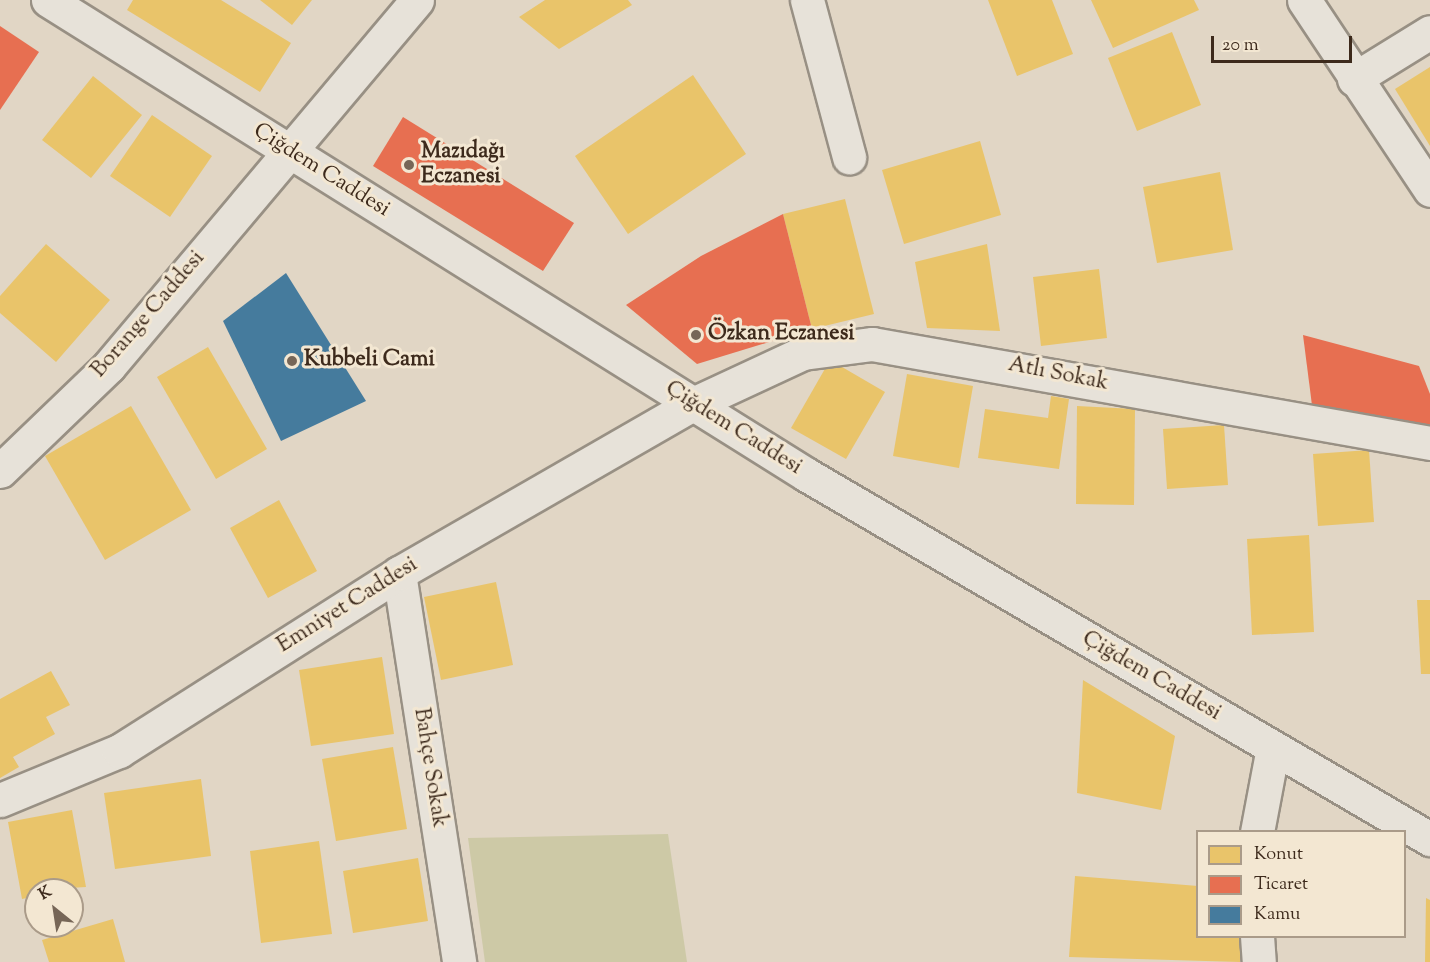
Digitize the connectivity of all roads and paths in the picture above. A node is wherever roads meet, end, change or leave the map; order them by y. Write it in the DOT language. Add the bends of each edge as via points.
graph roads {
  1 [pos="48,0"];
  2 [pos="417,0"];
  3 [pos="807,0"];
  4 [pos="1304,0"];
  5 [pos="1430,32"];
  6 [pos="1354,79"];
  7 [pos="289,150"];
  8 [pos="849,157"];
  9 [pos="1430,190"];
  10 [pos="693,404"];
  11 [pos="1430,443"];
  12 [pos="0,471"];
  13 [pos="399,573"];
  14 [pos="1273,747"];
  15 [pos="0,800"];
  16 [pos="1257,830"];
  17 [pos="1430,839"];
  18 [pos="1257,938"];
  19 [pos="459,962"];
  20 [pos="1259,962"];
  1 -- 7 [label="street, Çiğdem Caddesi"];
  2 -- 7 [label="street, Borange Caddesi"];
  3 -- 8 [label="street"];
  4 -- 6 [label="street"];
  5 -- 6 [label="street"];
  6 -- 9 [label="street"];
  7 -- 10 [label="street, Çiğdem Caddesi"];
  7 -- 12 [label="street, Borange Caddesi" via="109,366"];
  10 -- 11 [label="street, Atlı Sokak" via="803,353 872,344"];
  10 -- 13 [label="street, Emniyet Caddesi"];
  10 -- 14 [label="street, Çiğdem Caddesi"];
  13 -- 15 [label="street, Emniyet Caddesi" via="119,751"];
  13 -- 19 [label="street, Bahçe Sokak"];
  14 -- 16 [label="street"];
  14 -- 17 [label="street, Çiğdem Caddesi"];
  18 -- 20 [label="street"];
}
